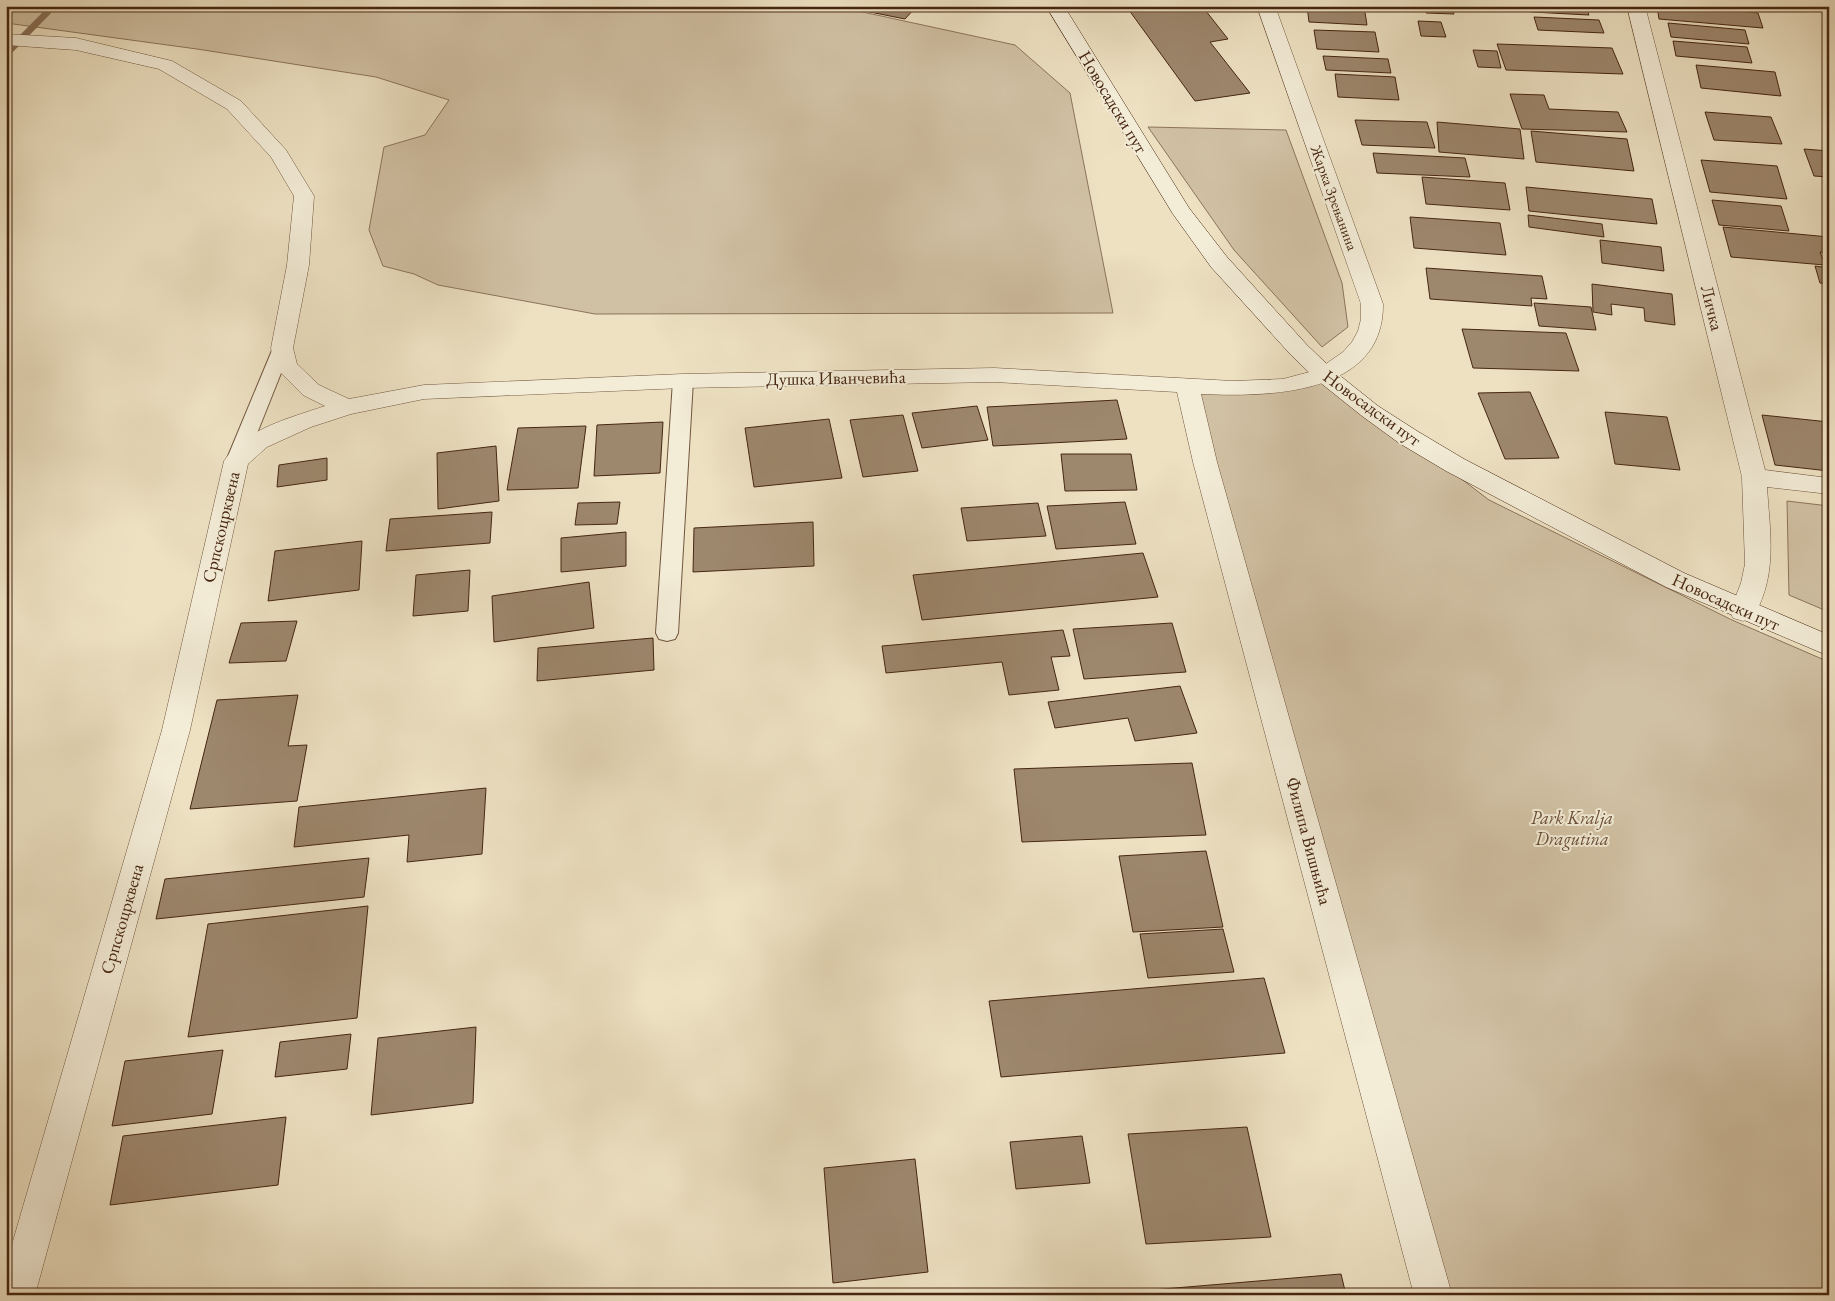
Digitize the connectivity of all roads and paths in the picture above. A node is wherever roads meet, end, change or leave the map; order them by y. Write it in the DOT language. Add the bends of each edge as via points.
graph roads {
  1 [pos="1055,6"];
  2 [pos="1266,6"];
  3 [pos="1636,6"];
  4 [pos="6,39"];
  5 [pos="282,348"];
  6 [pos="1325,375"];
  7 [pos="683,381"];
  8 [pos="1187,386"];
  9 [pos="346,407"];
  10 [pos="236,461"];
  11 [pos="1754,478"];
  12 [pos="1829,486"];
  13 [pos="1743,611"];
  14 [pos="667,633"];
  15 [pos="1829,646"];
  16 [pos="16,1295"];
  17 [pos="1432,1295"];
  1 -- 6 [label="street, Новосадски пут" via="1180,210 1219,262"];
  2 -- 6 [label="street, Жарка Зрењанина" via="1372,304 1370,331 1362,344"];
  3 -- 11 [label="street, Личка"];
  4 -- 5 [label="street" via="76,44 165,64 234,105 279,154 304,196 298,265"];
  5 -- 9 [label="street" via="286,366 311,390"];
  5 -- 10 [label="lane"];
  6 -- 8 [label="street, Душка Иванчевића" via="1269,388"];
  6 -- 13 [label="street, Новосадски пут" via="1370,411 1455,465 1675,580"];
  7 -- 8 [label="street, Душка Иванчевића" via="994,375"];
  7 -- 9 [label="street, Душка Иванчевића" via="424,392"];
  7 -- 14 [label="lane"];
  8 -- 17 [label="street, Филипа Вишњића"];
  9 -- 10 [label="street, Српскоцрквена" via="258,441"];
  10 -- 16 [label="street, Српскоцрквена" via="176,730"];
  11 -- 12 [label="street"];
  11 -- 13 [label="street, Личка" via="1758,564"];
  13 -- 15 [label="street, Новосадски пут"];
}
